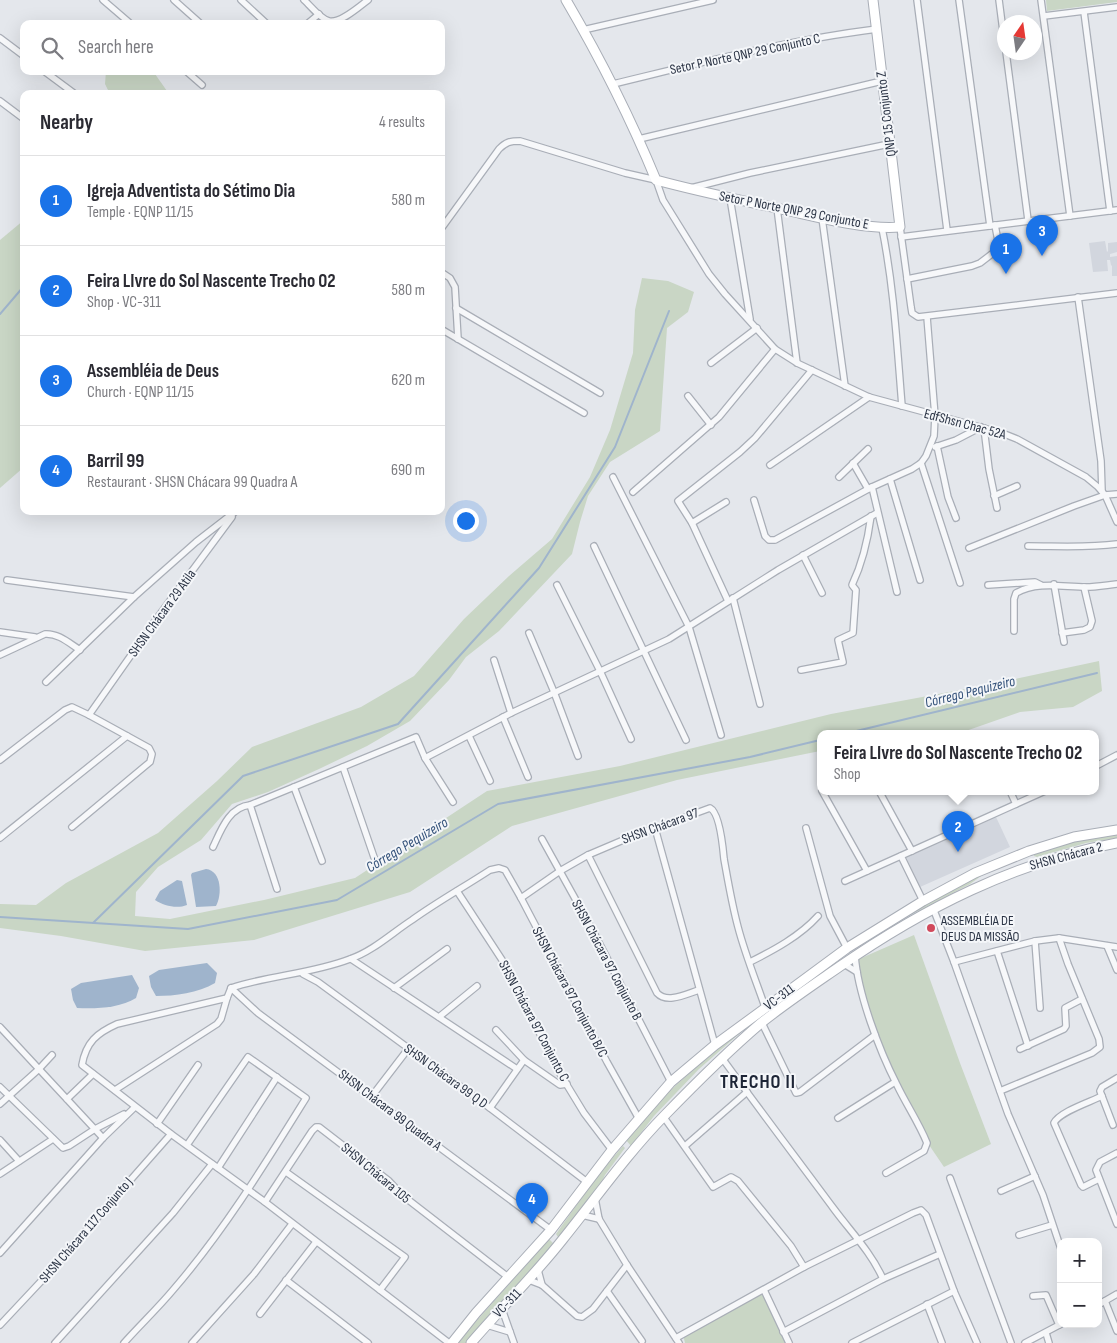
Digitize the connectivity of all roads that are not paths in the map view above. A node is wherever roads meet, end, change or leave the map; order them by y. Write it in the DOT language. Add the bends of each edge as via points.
graph roads {
  1 [pos="103,0"];
  2 [pos="174,0"];
  3 [pos="241,0"];
  4 [pos="304,0"];
  5 [pos="367,0"];
  6 [pos="566,0"];
  7 [pos="714,0"];
  8 [pos="873,0"];
  9 [pos="917,0"];
  10 [pos="959,0"];
  11 [pos="1000,0"];
  12 [pos="1041,0"];
  13 [pos="1117,7"];
  14 [pos="1084,12"];
  15 [pos="319,14"];
  16 [pos="1002,15"];
  17 [pos="1044,16"];
  18 [pos="126,20"];
  19 [pos="196,20"];
  20 [pos="263,20"];
  21 [pos="312,20"];
  22 [pos="326,20"];
  23 [pos="337,20"];
  24 [pos="877,29"];
  25 [pos="583,30"];
  26 [pos="0,38"];
  27 [pos="20,53"];
  28 [pos="1007,60"];
  29 [pos="49,75"];
  30 [pos="191,75"];
  31 [pos="882,81"];
  32 [pos="613,84"];
  33 [pos="202,85"];
  34 [pos="70,90"];
  35 [pos="0,101"];
  36 [pos="20,116"];
  37 [pos="639,139"];
  38 [pos="889,144"];
  39 [pos="656,180"];
  40 [pos="688,189"];
  41 [pos="730,198"];
  42 [pos="777,208"];
  43 [pos="1117,210"];
  44 [pos="1110,211"];
  45 [pos="1070,216"];
  46 [pos="822,218"];
  47 [pos="1028,220"];
  48 [pos="445,224"];
  49 [pos="992,225"];
  50 [pos="882,228"];
  51 [pos="947,230"];
  52 [pos="900,232"];
  53 [pos="445,275"];
  54 [pos="907,279"];
  55 [pos="1117,293"];
  56 [pos="1078,297"];
  57 [pos="456,308"];
  58 [pos="927,317"];
  59 [pos="750,320"];
  60 [pos="757,328"];
  61 [pos="445,331"];
  62 [pos="458,339"];
  63 [pos="775,349"];
  64 [pos="711,362"];
  65 [pos="797,363"];
  66 [pos="812,370"];
  67 [pos="845,386"];
  68 [pos="600,393"];
  69 [pos="688,396"];
  70 [pos="869,397"];
  71 [pos="902,406"];
  72 [pos="584,413"];
  73 [pos="935,416"];
  74 [pos="712,424"];
  75 [pos="983,428"];
  76 [pos="934,447"];
  77 [pos="868,449"];
  78 [pos="853,463"];
  79 [pos="921,463"];
  80 [pos="770,465"];
  81 [pos="613,477"];
  82 [pos="839,477"];
  83 [pos="890,479"];
  84 [pos="1017,486"];
  85 [pos="870,488"];
  86 [pos="633,492"];
  87 [pos="1103,493"];
  88 [pos="1117,494"];
  89 [pos="994,496"];
  90 [pos="754,500"];
  91 [pos="726,502"];
  92 [pos="997,508"];
  93 [pos="874,514"];
  94 [pos="231,515"];
  95 [pos="233,515"];
  96 [pos="956,518"];
  97 [pos="1117,522"];
  98 [pos="692,524"];
  99 [pos="1117,544"];
  100 [pos="594,546"];
  101 [pos="1028,546"];
  102 [pos="969,548"];
  103 [pos="803,555"];
  104 [pos="7,580"];
  105 [pos="920,580"];
  106 [pos="960,583"];
  107 [pos="1054,584"];
  108 [pos="1117,584"];
  109 [pos="557,585"];
  110 [pos="988,585"];
  111 [pos="1043,586"];
  112 [pos="1084,587"];
  113 [pos="897,592"];
  114 [pos="822,593"];
  115 [pos="134,597"];
  116 [pos="730,599"];
  117 [pos="689,627"];
  118 [pos="0,632"];
  119 [pos="1014,632"];
  120 [pos="529,633"];
  121 [pos="1062,633"];
  122 [pos="36,637"];
  123 [pos="1064,642"];
  124 [pos="80,650"];
  125 [pos="644,650"];
  126 [pos="0,656"];
  127 [pos="494,660"];
  128 [pos="800,670"];
  129 [pos="600,671"];
  130 [pos="46,682"];
  131 [pos="554,692"];
  132 [pos="760,704"];
  133 [pos="510,713"];
  134 [pos="89,715"];
  135 [pos="503,717"];
  136 [pos="127,736"];
  137 [pos="469,736"];
  138 [pos="721,736"];
  139 [pos="631,739"];
  140 [pos="686,740"];
  141 [pos="578,756"];
  142 [pos="1115,757"];
  143 [pos="425,758"];
  144 [pos="0,760"];
  145 [pos="1099,765"];
  146 [pos="344,767"];
  147 [pos="528,777"];
  148 [pos="490,781"];
  149 [pos="294,787"];
  150 [pos="824,795"];
  151 [pos="881,795"];
  152 [pos="1012,795"];
  153 [pos="1036,795"];
  154 [pos="453,802"];
  155 [pos="1016,804"];
  156 [pos="250,805"];
  157 [pos="72,826"];
  158 [pos="655,828"];
  159 [pos="806,828"];
  160 [pos="1117,830"];
  161 [pos="0,838"];
  162 [pos="542,839"];
  163 [pos="1117,843"];
  164 [pos="213,847"];
  165 [pos="912,851"];
  166 [pos="1029,851"];
  167 [pos="588,855"];
  168 [pos="901,856"];
  169 [pos="1012,857"];
  170 [pos="322,861"];
  171 [pos="376,863"];
  172 [pos="1033,864"];
  173 [pos="560,871"];
  174 [pos="867,871"];
  175 [pos="1015,871"];
  176 [pos="845,881"];
  177 [pos="277,889"];
  178 [pos="458,891"];
  179 [pos="521,898"];
  180 [pos="923,901"];
  181 [pos="933,908"];
  182 [pos="818,916"];
  183 [pos="1059,938"];
  184 [pos="1035,941"];
  185 [pos="1107,946"];
  186 [pos="1117,947"];
  187 [pos="846,948"];
  188 [pos="447,949"];
  189 [pos="997,951"];
  190 [pos="856,956"];
  191 [pos="351,959"];
  192 [pos="750,962"];
  193 [pos="954,962"];
  194 [pos="844,964"];
  195 [pos="1117,970"];
  196 [pos="856,972"];
  197 [pos="303,974"];
  198 [pos="477,986"];
  199 [pos="231,988"];
  200 [pos="394,988"];
  201 [pos="699,990"];
  202 [pos="227,998"];
  203 [pos="1082,999"];
  204 [pos="765,1007"];
  205 [pos="1040,1008"];
  206 [pos="439,1017"];
  207 [pos="762,1023"];
  208 [pos="0,1027"];
  209 [pos="496,1030"];
  210 [pos="875,1035"];
  211 [pos="715,1045"];
  212 [pos="1028,1046"];
  213 [pos="408,1049"];
  214 [pos="1020,1050"];
  215 [pos="52,1055"];
  216 [pos="722,1058"];
  217 [pos="524,1060"];
  218 [pos="198,1065"];
  219 [pos="39,1069"];
  220 [pos="517,1069"];
  221 [pos="93,1074"];
  222 [pos="277,1077"];
  223 [pos="1117,1078"];
  224 [pos="672,1082"];
  225 [pos="895,1082"];
  226 [pos="567,1084"];
  227 [pos="0,1086"];
  228 [pos="115,1090"];
  229 [pos="747,1092"];
  230 [pos="1000,1092"];
  231 [pos="1101,1094"];
  232 [pos="9,1095"];
  233 [pos="372,1096"];
  234 [pos="67,1099"];
  235 [pos="0,1104"];
  236 [pos="136,1106"];
  237 [pos="490,1108"];
  238 [pos="130,1112"];
  239 [pos="663,1116"];
  240 [pos="838,1118"];
  241 [pos="639,1119"];
  242 [pos="157,1124"];
  243 [pos="1113,1124"];
  244 [pos="95,1129"];
  245 [pos="170,1134"];
  246 [pos="104,1138"];
  247 [pos="53,1139"];
  248 [pos="0,1140"];
  249 [pos="187,1146"];
  250 [pos="686,1146"];
  251 [pos="615,1147"];
  252 [pos="1117,1152"];
  253 [pos="627,1156"];
  254 [pos="19,1161"];
  255 [pos="212,1164"];
  256 [pos="218,1168"];
  257 [pos="286,1172"];
  258 [pos="886,1173"];
  259 [pos="0,1174"];
  260 [pos="1035,1176"];
  261 [pos="950,1178"];
  262 [pos="1099,1179"];
  263 [pos="587,1182"];
  264 [pos="248,1190"];
  265 [pos="1001,1190"];
  266 [pos="597,1195"];
  267 [pos="265,1202"];
  268 [pos="582,1215"];
  269 [pos="599,1219"];
  270 [pos="1116,1220"];
  271 [pos="292,1224"];
  272 [pos="1052,1226"];
  273 [pos="551,1230"];
  274 [pos="1019,1235"];
  275 [pos="1057,1239"];
  276 [pos="563,1240"];
  277 [pos="859,1241"];
  278 [pos="316,1242"];
  279 [pos="0,1253"];
  280 [pos="940,1254"];
  281 [pos="627,1265"];
  282 [pos="804,1267"];
  283 [pos="538,1270"];
  284 [pos="508,1277"];
  285 [pos="883,1278"];
  286 [pos="286,1280"];
  287 [pos="529,1280"];
  288 [pos="542,1285"];
  289 [pos="380,1290"];
  290 [pos="764,1290"];
  291 [pos="607,1291"];
  292 [pos="954,1291"];
  293 [pos="1117,1294"];
  294 [pos="1033,1296"];
  295 [pos="1105,1301"];
  296 [pos="1102,1303"];
  297 [pos="927,1304"];
  298 [pos="502,1309"];
  299 [pos="260,1314"];
  300 [pos="1057,1319"];
  301 [pos="487,1325"];
  302 [pos="0,1326"];
  303 [pos="1057,1327"];
  304 [pos="1117,1331"];
  305 [pos="510,1332"];
  306 [pos="783,1332"];
  307 [pos="1046,1333"];
  308 [pos="678,1340"];
  309 [pos="195,1341"];
  310 [pos="642,1341"];
  311 [pos="55,1343"];
  312 [pos="124,1343"];
  313 [pos="202,1343"];
  314 [pos="368,1343"];
  315 [pos="450,1343"];
  316 [pos="471,1343"];
  317 [pos="514,1343"];
  318 [pos="789,1343"];
  319 [pos="852,1343"];
  320 [pos="942,1343"];
  321 [pos="977,1343"];
  322 [pos="1011,1343"];
  323 [pos="1025,1343"];
  324 [pos="1049,1343"];
  1 -- 18 [label="street"];
  2 -- 19 [label="street"];
  3 -- 20 [label="street"];
  4 -- 15 [label="street"];
  5 -- 23 [label="street"];
  6 -- 25 [label="main road"];
  7 -- 25 [label="street"];
  8 -- 24 [label="main road, QNP 15 Conjunto Z"];
  9 -- 51 [label="street"];
  10 -- 49 [label="street"];
  11 -- 16 [label="street"];
  12 -- 17 [label="street"];
  13 -- 14 [label="street"];
  14 -- 17 [label="street"];
  14 -- 44 [label="street"];
  15 -- 21 [label="street"];
  15 -- 22 [label="street"];
  17 -- 45 [label="street"];
  24 -- 31 [label="main road, QNP 15 Conjunto Z"];
  24 -- 32 [label="street, Setor P Norte QNP 29 Conjunto C" via="789,44"];
  25 -- 32 [label="main road"];
  26 -- 27 [label="street"];
  28 -- 47 [label="street"];
  29 -- 34 [label="street"];
  30 -- 33 [label="street"];
  31 -- 37 [label="street"];
  31 -- 38 [label="main road, QNP 15 Conjunto Z"];
  32 -- 37 [label="main road"];
  35 -- 36 [label="street"];
  37 -- 39 [label="main road"];
  38 -- 40 [label="street, Setor P Norte QNP 29 Conjunto E"];
  38 -- 52 [label="main road, QNP 15 Conjunto Z"];
  39 -- 40 [label="main road, Setor P Norte QNP 29 Conjunto E"];
  39 -- 48 [label="street" via="511,141 505,143"];
  39 -- 59 [label="street, EdfShsn Chac 52A" via="663,200 695,252 725,294"];
  40 -- 41 [label="main road, Setor P Norte QNP 29 Conjunto E"];
  41 -- 42 [label="main road, Setor P Norte QNP 29 Conjunto E"];
  41 -- 59 [label="street"];
  42 -- 46 [label="main road, Setor P Norte QNP 29 Conjunto E"];
  42 -- 65 [label="street"];
  43 -- 44 [label="street"];
  44 -- 45 [label="street"];
  45 -- 47 [label="street"];
  46 -- 50 [label="main road, Setor P Norte QNP 29 Conjunto E"];
  46 -- 67 [label="street"];
  47 -- 49 [label="street"];
  49 -- 51 [label="street"];
  49 -- 54 [label="street" via="998,241 997,250 980,263"];
  50 -- 52 [label="main road, Setor P Norte QNP 29 Conjunto E"];
  50 -- 71 [label="street"];
  51 -- 52 [label="street"];
  52 -- 54 [label="street"];
  53 -- 57 [label="street" via="452,281"];
  54 -- 58 [label="street" via="912,313"];
  55 -- 56 [label="street"];
  56 -- 58 [label="street"];
  56 -- 87 [label="street"];
  57 -- 62 [label="street"];
  57 -- 68 [label="street"];
  58 -- 73 [label="street"];
  59 -- 60 [label="street, EdfShsn Chac 52A"];
  60 -- 63 [label="street, EdfShsn Chac 52A"];
  60 -- 64 [label="street"];
  61 -- 62 [label="street"];
  62 -- 72 [label="street"];
  63 -- 65 [label="street, EdfShsn Chac 52A"];
  63 -- 74 [label="street"];
  65 -- 66 [label="street, EdfShsn Chac 52A"];
  66 -- 67 [label="street, EdfShsn Chac 52A"];
  66 -- 98 [label="street" via="755,438 678,501"];
  67 -- 70 [label="street, EdfShsn Chac 52A"];
  69 -- 74 [label="street"];
  70 -- 71 [label="street, EdfShsn Chac 52A"];
  70 -- 80 [label="street"];
  71 -- 73 [label="street, EdfShsn Chac 52A"];
  73 -- 75 [label="street, EdfShsn Chac 52A"];
  73 -- 76 [label="street"];
  74 -- 86 [label="street"];
  75 -- 76 [label="street"];
  75 -- 87 [label="street, EdfShsn Chac 52A" via="1017,439 1086,477"];
  75 -- 89 [label="street"];
  76 -- 79 [label="street"];
  76 -- 96 [label="street"];
  77 -- 78 [label="street"];
  78 -- 82 [label="street"];
  78 -- 85 [label="street"];
  79 -- 83 [label="street"];
  79 -- 106 [label="street"];
  81 -- 117 [label="street"];
  83 -- 85 [label="street"];
  83 -- 105 [label="street"];
  84 -- 89 [label="street"];
  85 -- 90 [label="street" via="772,541 765,536"];
  85 -- 93 [label="street"];
  87 -- 88 [label="street"];
  87 -- 97 [label="street, EdfShsn Chac 52A"];
  87 -- 102 [label="street"];
  89 -- 92 [label="street"];
  91 -- 98 [label="street"];
  93 -- 103 [label="street"];
  93 -- 113 [label="street"];
  93 -- 128 [label="street" via="852,585 856,590 853,633 838,640 843,662"];
  94 -- 115 [label="street"];
  95 -- 134 [label="street, SHSN Chácara 29 Atila"];
  98 -- 116 [label="street"];
  99 -- 101 [label="street"];
  100 -- 125 [label="street"];
  103 -- 114 [label="street"];
  103 -- 116 [label="street"];
  104 -- 115 [label="street"];
  107 -- 111 [label="street"];
  107 -- 112 [label="street"];
  107 -- 121 [label="street"];
  108 -- 112 [label="street"];
  109 -- 129 [label="street"];
  110 -- 111 [label="street" via="1035,582"];
  111 -- 119 [label="street" via="1016,593"];
  112 -- 121 [label="street" via="1092,621 1090,627"];
  115 -- 124 [label="street"];
  116 -- 117 [label="street"];
  116 -- 132 [label="street"];
  117 -- 125 [label="street"];
  117 -- 138 [label="street"];
  118 -- 122 [label="street"];
  120 -- 131 [label="street"];
  121 -- 123 [label="street"];
  122 -- 124 [label="street" via="52,634"];
  122 -- 126 [label="street"];
  124 -- 130 [label="street"];
  125 -- 129 [label="street"];
  125 -- 140 [label="street"];
  127 -- 133 [label="street"];
  129 -- 131 [label="street"];
  129 -- 139 [label="street"];
  131 -- 133 [label="street"];
  131 -- 141 [label="street"];
  133 -- 135 [label="street"];
  134 -- 136 [label="street"];
  134 -- 144 [label="street" via="72,707 65,710"];
  135 -- 137 [label="street"];
  135 -- 147 [label="street"];
  136 -- 157 [label="street" via="149,748 152,754 150,762"];
  136 -- 161 [label="street"];
  137 -- 143 [label="street"];
  137 -- 148 [label="street"];
  142 -- 145 [label="street"];
  143 -- 146 [label="street" via="416,738"];
  143 -- 154 [label="street"];
  146 -- 149 [label="street"];
  146 -- 171 [label="street"];
  149 -- 156 [label="street"];
  149 -- 170 [label="street"];
  150 -- 174 [label="street"];
  151 -- 165 [label="street"];
  152 -- 155 [label="street"];
  153 -- 155 [label="street"];
  155 -- 165 [label="street"];
  156 -- 164 [label="street" via="235,810"];
  156 -- 177 [label="street"];
  158 -- 167 [label="street, SHSN Chácara 97"];
  158 -- 192 [label="street, SHSN Chácara 97" via="708,808 714,811 738,928"];
  158 -- 201 [label="street"];
  159 -- 187 [label="street" via="830,916"];
  160 -- 166 [label="main road, VC-311" via="1076,836"];
  162 -- 173 [label="street, SHSN Chácara 97 Conjunto B"];
  163 -- 172 [label="main road, SHSN Chácara 2"];
  165 -- 168 [label="street"];
  166 -- 169 [label="main road, VC-311"];
  166 -- 172 [label="main road"];
  167 -- 173 [label="street, SHSN Chácara 97"];
  167 -- 201 [label="street" via="656,993 668,998"];
  168 -- 174 [label="street"];
  168 -- 180 [label="street"];
  169 -- 175 [label="main road"];
  169 -- 180 [label="main road, VC-311"];
  172 -- 175 [label="main road, SHSN Chácara 2"];
  173 -- 179 [label="street, SHSN Chácara 97"];
  173 -- 224 [label="street, SHSN Chácara 97 Conjunto B"];
  174 -- 176 [label="street"];
  175 -- 181 [label="main road, SHSN Chácara 2"];
  178 -- 179 [label="street, SHSN Chácara 97 Conjunto B/C" via="490,870 499,868 505,870"];
  178 -- 191 [label="street"];
  178 -- 226 [label="street, SHSN Chácara 97 Conjunto C" via="506,966"];
  179 -- 241 [label="street, SHSN Chácara 97 Conjunto B/C"];
  180 -- 187 [label="main road, VC-311"];
  181 -- 190 [label="main road, SHSN Chácara 2"];
  181 -- 193 [label="street"];
  182 -- 192 [label="street" via="809,926"];
  183 -- 184 [label="street"];
  183 -- 185 [label="street"];
  183 -- 203 [label="street"];
  184 -- 189 [label="street"];
  184 -- 205 [label="street"];
  185 -- 186 [label="street"];
  185 -- 195 [label="street"];
  187 -- 204 [label="main road, VC-311"];
  188 -- 200 [label="street"];
  189 -- 193 [label="street"];
  189 -- 212 [label="street"];
  190 -- 194 [label="main road, SHSN Chácara 2"];
  190 -- 196 [label="street"];
  191 -- 197 [label="street"];
  191 -- 200 [label="street"];
  192 -- 204 [label="street, SHSN Chácara 97"];
  193 -- 230 [label="street"];
  194 -- 196 [label="street"];
  194 -- 207 [label="main road, SHSN Chácara 2"];
  196 -- 210 [label="street"];
  197 -- 199 [label="street" via="252,981"];
  197 -- 213 [label="street, SHSN Chácara 99 Q D"];
  198 -- 206 [label="street"];
  199 -- 202 [label="street"];
  199 -- 233 [label="street, SHSN Chácara 99 Quadra A" via="258,1013"];
  200 -- 206 [label="street"];
  201 -- 211 [label="street"];
  202 -- 221 [label="street" via="117,1024 101,1032 84,1055 82,1066"];
  202 -- 228 [label="street" via="217,1024"];
  203 -- 212 [label="street" via="1065,1008 1064,1029"];
  203 -- 230 [label="street" via="1100,1048"];
  204 -- 211 [label="main road, VC-311"];
  206 -- 220 [label="street"];
  207 -- 210 [label="street" via="796,1092"];
  207 -- 216 [label="main road, VC-311"];
  208 -- 219 [label="street"];
  209 -- 217 [label="street"];
  210 -- 225 [label="street"];
  211 -- 224 [label="main road, VC-311"];
  212 -- 214 [label="street"];
  213 -- 233 [label="street"];
  213 -- 237 [label="street, SHSN Chácara 99 Q D"];
  215 -- 219 [label="street"];
  216 -- 229 [label="street"];
  216 -- 239 [label="main road, VC-311"];
  217 -- 220 [label="street"];
  217 -- 226 [label="street" via="560,1085"];
  218 -- 242 [label="street"];
  219 -- 232 [label="street"];
  219 -- 234 [label="street"];
  220 -- 237 [label="street"];
  221 -- 228 [label="street"];
  221 -- 234 [label="street"];
  222 -- 249 [label="street" via="248,1057"];
  222 -- 256 [label="street"];
  222 -- 264 [label="street" via="306,1098"];
  223 -- 231 [label="street" via="1102,1087"];
  224 -- 241 [label="main road, VC-311"];
  225 -- 240 [label="street"];
  225 -- 258 [label="street" via="927,1146 924,1151"];
  226 -- 251 [label="street, SHSN Chácara 97 Conjunto C" via="584,1113"];
  227 -- 232 [label="street"];
  228 -- 236 [label="street"];
  229 -- 250 [label="street"];
  229 -- 277 [label="street"];
  230 -- 260 [label="street"];
  231 -- 243 [label="street"];
  231 -- 262 [label="street" via="1054,1122 1081,1185 1086,1186"];
  232 -- 235 [label="street"];
  232 -- 247 [label="street"];
  233 -- 273 [label="street, SHSN Chácara 99 Quadra A"];
  234 -- 244 [label="street"];
  236 -- 238 [label="street"];
  236 -- 242 [label="street"];
  237 -- 263 [label="street, SHSN Chácara 99 Q D"];
  238 -- 244 [label="street"];
  238 -- 246 [label="street"];
  239 -- 250 [label="street"];
  239 -- 253 [label="main road, VC-311"];
  241 -- 251 [label="main road, VC-311"];
  242 -- 245 [label="street"];
  244 -- 246 [label="street"];
  244 -- 247 [label="street" via="63,1148"];
  245 -- 249 [label="street"];
  245 -- 302 [label="street, SHSN Chácara 117 Conjunto J"];
  246 -- 279 [label="street"];
  247 -- 254 [label="street"];
  248 -- 254 [label="street"];
  249 -- 255 [label="street"];
  250 -- 282 [label="street" via="713,1187 731,1177 738,1180"];
  251 -- 253 [label="main road" via="623,1143 628,1146"];
  251 -- 263 [label="main road, VC-311"];
  252 -- 262 [label="street" via="1100,1162 1096,1170"];
  253 -- 266 [label="main road, VC-311"];
  254 -- 259 [label="street"];
  255 -- 256 [label="street"];
  255 -- 311 [label="street" via="173,1213"];
  256 -- 264 [label="street"];
  257 -- 267 [label="street, SHSN Chácara 105"];
  257 -- 284 [label="street, SHSN Chácara 105" via="312,1132 319,1127"];
  257 -- 289 [label="street" via="405,1257"];
  260 -- 265 [label="street"];
  260 -- 272 [label="street"];
  261 -- 322 [label="street"];
  262 -- 270 [label="street"];
  263 -- 273 [label="main road, VC-311"];
  264 -- 267 [label="street"];
  264 -- 312 [label="street" via="174,1289"];
  266 -- 268 [label="main road, VC-311"];
  266 -- 269 [label="street"];
  267 -- 271 [label="street"];
  268 -- 269 [label="street"];
  268 -- 276 [label="main road, VC-311"];
  269 -- 281 [label="street"];
  271 -- 278 [label="street"];
  271 -- 309 [label="street" via="254,1274"];
  272 -- 274 [label="street"];
  272 -- 275 [label="street"];
  273 -- 276 [label="main road" via="555,1242"];
  273 -- 284 [label="main road, VC-311"];
  276 -- 283 [label="main road, VC-311"];
  277 -- 280 [label="street" via="921,1210 926,1215"];
  277 -- 282 [label="street"];
  277 -- 285 [label="street"];
  278 -- 286 [label="street"];
  278 -- 289 [label="street"];
  280 -- 285 [label="street"];
  280 -- 292 [label="street"];
  281 -- 291 [label="street"];
  281 -- 308 [label="street"];
  282 -- 290 [label="street"];
  283 -- 287 [label="main road, VC-311"];
  283 -- 288 [label="street"];
  284 -- 315 [label="main road, VC-311"];
  285 -- 306 [label="street"];
  286 -- 299 [label="street"];
  286 -- 314 [label="street"];
  287 -- 288 [label="street"];
  287 -- 298 [label="main road, VC-311"];
  288 -- 291 [label="street" via="582,1317"];
  289 -- 315 [label="street"];
  290 -- 306 [label="street"];
  290 -- 308 [label="street"];
  291 -- 310 [label="street"];
  292 -- 297 [label="street"];
  292 -- 321 [label="street"];
  293 -- 295 [label="street"];
  294 -- 300 [label="street" via="1046,1295"];
  295 -- 296 [label="street"];
  295 -- 304 [label="street"];
  297 -- 319 [label="street"];
  297 -- 320 [label="street"];
  298 -- 301 [label="main road, VC-311"];
  298 -- 305 [label="street"];
  301 -- 305 [label="street"];
  301 -- 316 [label="main road, VC-311"];
  303 -- 307 [label="street"];
  305 -- 317 [label="street"];
  306 -- 318 [label="street"];
  307 -- 323 [label="street"];
  307 -- 324 [label="street"];
  309 -- 313 [label="street"];
}
